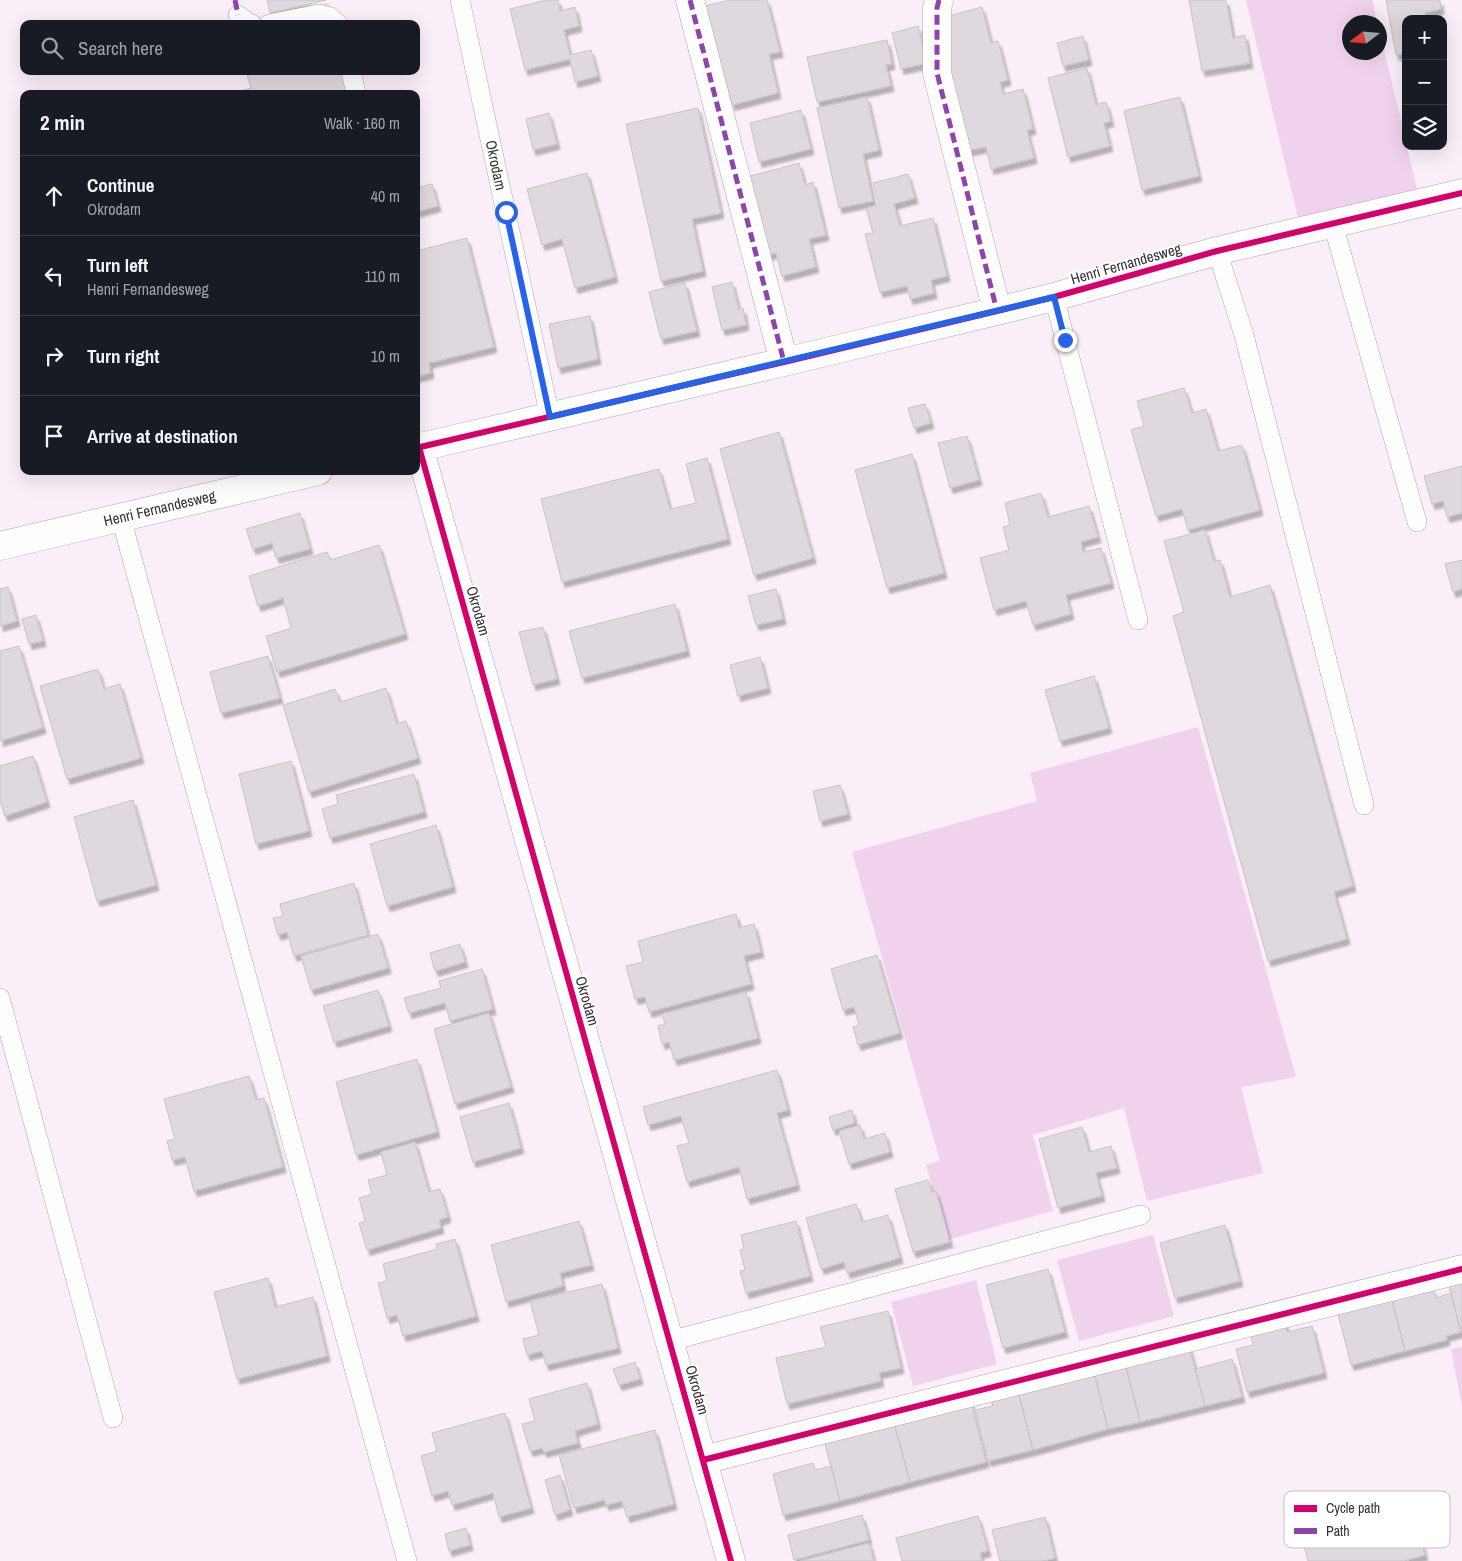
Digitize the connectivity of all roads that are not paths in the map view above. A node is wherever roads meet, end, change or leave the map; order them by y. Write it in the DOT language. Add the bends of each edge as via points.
graph roads {
  1 [pos="460,0"];
  2 [pos="690,0"];
  3 [pos="939,0"];
  4 [pos="289,20"];
  5 [pos="333,20"];
  6 [pos="352,75"];
  7 [pos="355,90"];
  8 [pos="1462,193"];
  9 [pos="1333,224"];
  10 [pos="1217,251"];
  11 [pos="1054,297"];
  12 [pos="997,311"];
  13 [pos="784,362"];
  14 [pos="550,417"];
  15 [pos="420,444"];
  16 [pos="420,456"];
  17 [pos="301,475"];
  18 [pos="121,518"];
  19 [pos="1417,522"];
  20 [pos="0,546"];
  21 [pos="1138,620"];
  22 [pos="1364,805"];
  23 [pos="0,998"];
  24 [pos="1141,1215"];
  25 [pos="1462,1269"];
  26 [pos="670,1341"];
  27 [pos="113,1418"];
  28 [pos="704,1460"];
  29 [pos="407,1561"];
  30 [pos="731,1561"];
  1 -- 14 [label="lane, Okrodam"];
  2 -- 13 [label="street"];
  3 -- 12 [label="street" via="937,73"];
  4 -- 5 [label="lane" via="319,14"];
  6 -- 7 [label="lane"];
  8 -- 9 [label="street, Henri Fernandesweg"];
  9 -- 10 [label="street, Henri Fernandesweg"];
  9 -- 19 [label="lane"];
  10 -- 11 [label="street, Henri Fernandesweg"];
  10 -- 22 [label="lane" via="1244,335"];
  11 -- 12 [label="street, Henri Fernandesweg"];
  11 -- 21 [label="lane"];
  12 -- 13 [label="street, Henri Fernandesweg"];
  13 -- 14 [label="street, Henri Fernandesweg"];
  14 -- 15 [label="street, Henri Fernandesweg"];
  16 -- 26 [label="street, Okrodam"];
  17 -- 18 [label="street, Henri Fernandesweg"];
  18 -- 20 [label="street, Henri Fernandesweg"];
  18 -- 29 [label="lane"];
  23 -- 27 [label="lane"];
  24 -- 26 [label="lane"];
  25 -- 28 [label="street"];
  26 -- 28 [label="street, Okrodam"];
  28 -- 30 [label="street, Okrodam"];
}
